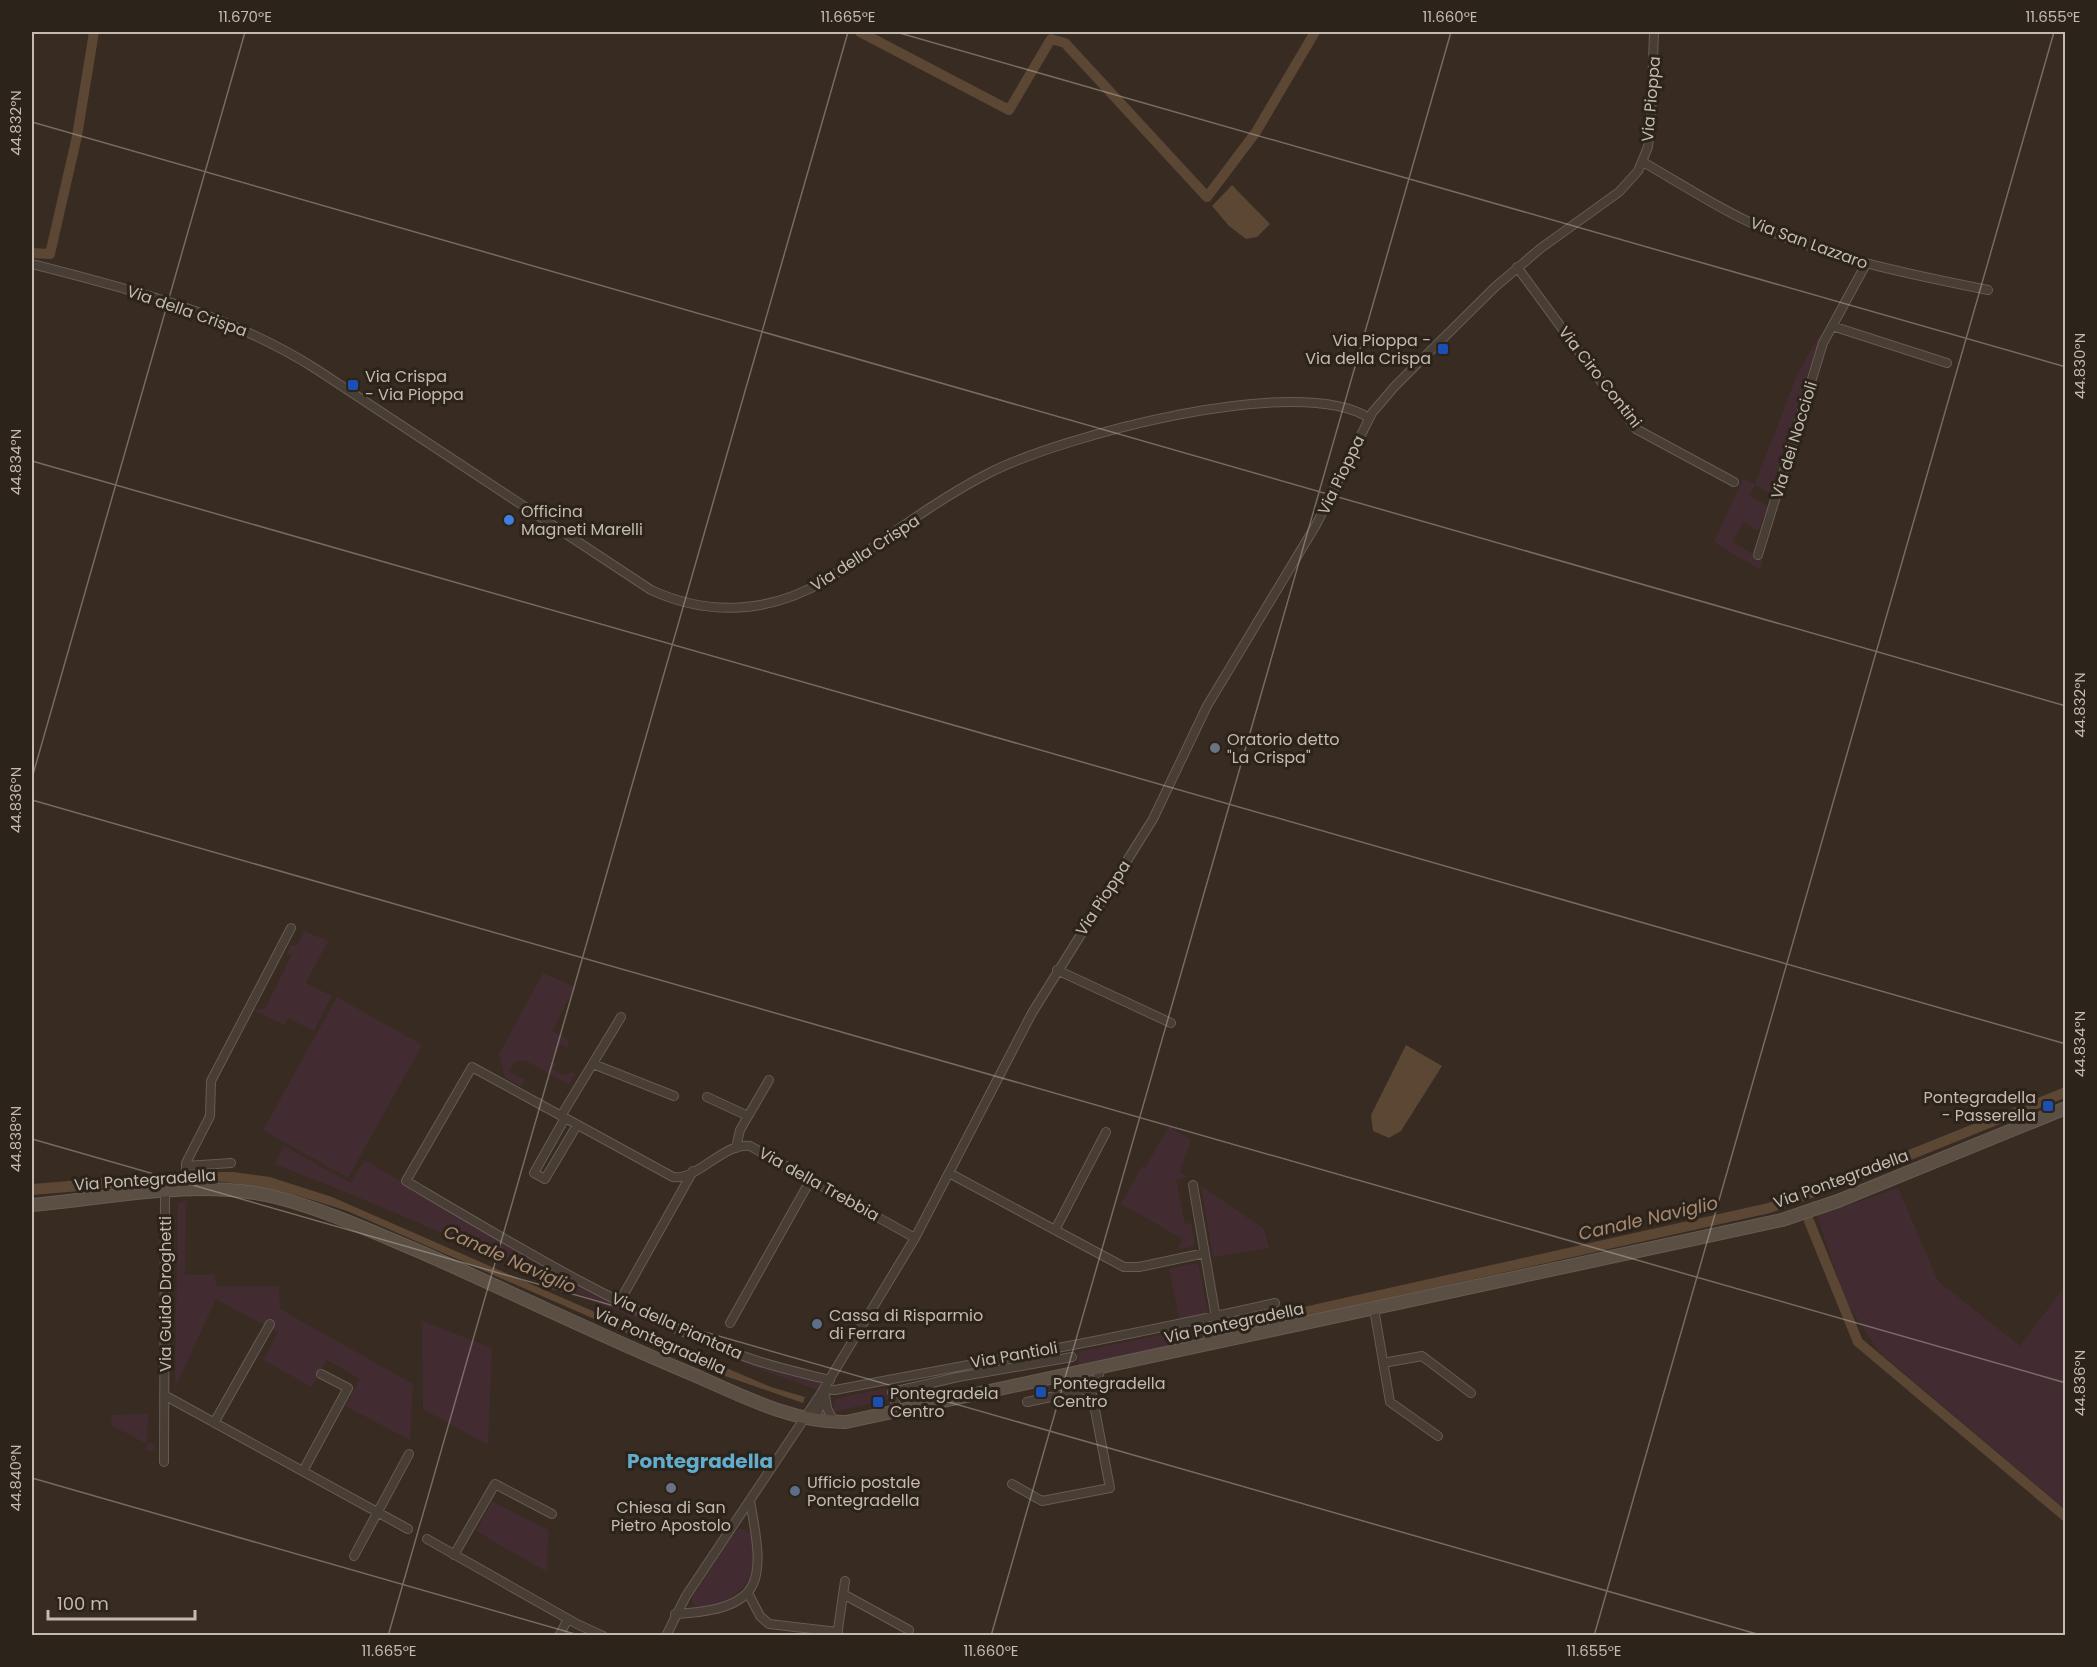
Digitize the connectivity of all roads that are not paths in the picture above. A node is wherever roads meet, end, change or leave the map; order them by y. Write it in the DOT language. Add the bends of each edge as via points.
graph roads {
  1 [pos="1654,32"];
  2 [pos="1642,162"];
  3 [pos="32,264"];
  4 [pos="1866,264"];
  5 [pos="1517,267"];
  6 [pos="1988,290"];
  7 [pos="1832,326"];
  8 [pos="1947,363"];
  9 [pos="1369,418"];
  10 [pos="1734,482"];
  11 [pos="1758,555"];
  12 [pos="291,928"];
  13 [pos="1057,970"];
  14 [pos="621,1017"];
  15 [pos="1171,1023"];
  16 [pos="593,1064"];
  17 [pos="769,1080"];
  18 [pos="674,1096"];
  19 [pos="707,1097"];
  20 [pos="2066,1108"];
  21 [pos="748,1116"];
  22 [pos="563,1117"];
  23 [pos="578,1125"];
  24 [pos="1106,1132"];
  25 [pos="736,1148"];
  26 [pos="231,1163"];
  27 [pos="186,1166"];
  28 [pos="694,1170"];
  29 [pos="949,1173"];
  30 [pos="811,1179"];
  31 [pos="406,1181"];
  32 [pos="1192,1185"];
  33 [pos="186,1190"];
  34 [pos="165,1192"];
  35 [pos="32,1205"];
  36 [pos="1055,1230"];
  37 [pos="915,1238"];
  38 [pos="1205,1253"];
  39 [pos="620,1302"];
  40 [pos="1275,1303"];
  41 [pos="1374,1309"];
  42 [pos="1216,1317"];
  43 [pos="1203,1320"];
  44 [pos="730,1323"];
  45 [pos="270,1324"];
  46 [pos="1211,1345"];
  47 [pos="1070,1346"];
  48 [pos="1072,1357"];
  49 [pos="1383,1363"];
  50 [pos="1101,1368"];
  51 [pos="1076,1373"];
  52 [pos="321,1374"];
  53 [pos="830,1380"];
  54 [pos="824,1389"];
  55 [pos="1090,1389"];
  56 [pos="1471,1393"];
  57 [pos="164,1395"];
  58 [pos="1027,1402"];
  59 [pos="898,1411"];
  60 [pos="810,1420"];
  61 [pos="834,1422"];
  62 [pos="214,1423"];
  63 [pos="1438,1436"];
  64 [pos="409,1454"];
  65 [pos="164,1462"];
  66 [pos="303,1471"];
  67 [pos="1012,1484"];
  68 [pos="750,1501"];
  69 [pos="378,1512"];
  70 [pos="552,1514"];
  71 [pos="408,1529"];
  72 [pos="427,1539"];
  73 [pos="454,1555"];
  74 [pos="354,1556"];
  75 [pos="845,1581"];
  76 [pos="748,1593"];
  77 [pos="843,1594"];
  78 [pos="675,1614"];
  79 [pos="568,1619"];
  80 [pos="909,1630"];
  81 [pos="837,1634"];
  82 [pos="559,1635"];
  83 [pos="603,1635"];
  84 [pos="666,1635"];
  1 -- 2 [label="street, Via Pioppa" via="1654,100 1648,147"];
  2 -- 4 [label="street, Via San Lazzaro" via="1765,229"];
  2 -- 5 [label="street, Via Pioppa" via="1619,192"];
  3 -- 9 [label="street, Via della Crispa" via="204,314 270,342 651,590 718,609 759,606 800,594 976,480 1062,445 1168,418 1245,405 1335,405 1353,408"];
  4 -- 6 [label="street, Via San Lazzaro"];
  4 -- 7 [label="street, Via dei Noccioli"];
  5 -- 9 [label="street, Via Pioppa" via="1395,386"];
  5 -- 10 [label="street, Via Ciro Contini" via="1636,429"];
  7 -- 8 [label="street"];
  7 -- 11 [label="street, Via dei Noccioli" via="1821,349"];
  9 -- 13 [label="street, Via Pioppa" via="1311,535 1207,706 1153,819"];
  12 -- 27 [label="street" via="211,1081 210,1116"];
  13 -- 15 [label="street"];
  13 -- 29 [label="street, Via Pioppa"];
  14 -- 16 [label="street"];
  16 -- 18 [label="street"];
  16 -- 22 [label="street"];
  17 -- 21 [label="street"];
  19 -- 21 [label="street"];
  20 -- 41 [label="street, Via Pontegradella" via="1794,1216"];
  21 -- 25 [label="street"];
  22 -- 23 [label="street, Via della Trebbia"];
  22 -- 23 [label="street" via="534,1173 539,1176 545,1179"];
  22 -- 31 [label="street, Via della Trebbia" via="472,1067"];
  23 -- 28 [label="street, Via della Trebbia" via="673,1177"];
  24 -- 36 [label="street"];
  25 -- 28 [label="street, Via della Trebbia"];
  25 -- 30 [label="street, Via della Trebbia" via="755,1148"];
  26 -- 27 [label="street"];
  27 -- 33 [label="street"];
  28 -- 39 [label="street"];
  29 -- 36 [label="street"];
  29 -- 37 [label="street, Via Pioppa"];
  30 -- 37 [label="street, Via della Trebbia"];
  30 -- 44 [label="street"];
  31 -- 39 [label="street, Via della Piantata"];
  32 -- 38 [label="street"];
  33 -- 34 [label="street, Via Pontegradella"];
  33 -- 60 [label="street, Via Pontegradella" via="266,1196 329,1214 667,1364"];
  34 -- 35 [label="street, Via Pontegradella"];
  34 -- 57 [label="street, Via Guido Droghetti"];
  36 -- 38 [label="street" via="1125,1267"];
  37 -- 53 [label="street, Via Pioppa"];
  38 -- 42 [label="street"];
  39 -- 53 [label="street, Via della Piantata" via="749,1358"];
  40 -- 42 [label="street, Via Pantioli"];
  41 -- 46 [label="street, Via Pontegradella"];
  41 -- 49 [label="street"];
  42 -- 43 [label="street, Via Pantioli"];
  43 -- 46 [label="street"];
  43 -- 47 [label="street, Via Pantioli"];
  45 -- 62 [label="street"];
  46 -- 50 [label="street, Via Pontegradella"];
  47 -- 48 [label="street"];
  47 -- 54 [label="street, Via Pantioli"];
  48 -- 51 [label="street"];
  48 -- 59 [label="street" via="892,1392"];
  49 -- 56 [label="street" via="1422,1356"];
  49 -- 63 [label="street" via="1390,1402"];
  50 -- 51 [label="street, Via Pontegradella"];
  50 -- 55 [label="street" via="1094,1388"];
  51 -- 59 [label="street, Via Pontegradella"];
  52 -- 66 [label="street" via="348,1388"];
  53 -- 54 [label="street, Via Pioppa"];
  54 -- 60 [label="street, Via Pioppa"];
  54 -- 61 [label="street"];
  55 -- 58 [label="street"];
  55 -- 67 [label="street" via="1110,1488 1042,1501"];
  57 -- 62 [label="street, Via Guido Droghetti"];
  57 -- 65 [label="street, Via Guido Droghetti"];
  59 -- 61 [label="street, Via Pontegradella"];
  60 -- 61 [label="street, Via Pontegradella"];
  60 -- 68 [label="street, Via Pioppa"];
  62 -- 66 [label="street, Via Guido Droghetti"];
  64 -- 69 [label="street"];
  66 -- 69 [label="street, Via Guido Droghetti"];
  68 -- 76 [label="street" via="759,1565"];
  68 -- 78 [label="street, Via Pioppa"];
  69 -- 71 [label="street, Via Guido Droghetti"];
  69 -- 74 [label="street"];
  70 -- 73 [label="street" via="495,1484"];
  72 -- 73 [label="street"];
  73 -- 79 [label="street"];
  75 -- 77 [label="street"];
  76 -- 78 [label="street" via="732,1606 719,1610"];
  76 -- 81 [label="street" via="769,1624"];
  77 -- 80 [label="street"];
  77 -- 81 [label="street"];
  78 -- 84 [label="street, Via Pioppa"];
  79 -- 82 [label="street"];
  79 -- 83 [label="street"];
}
